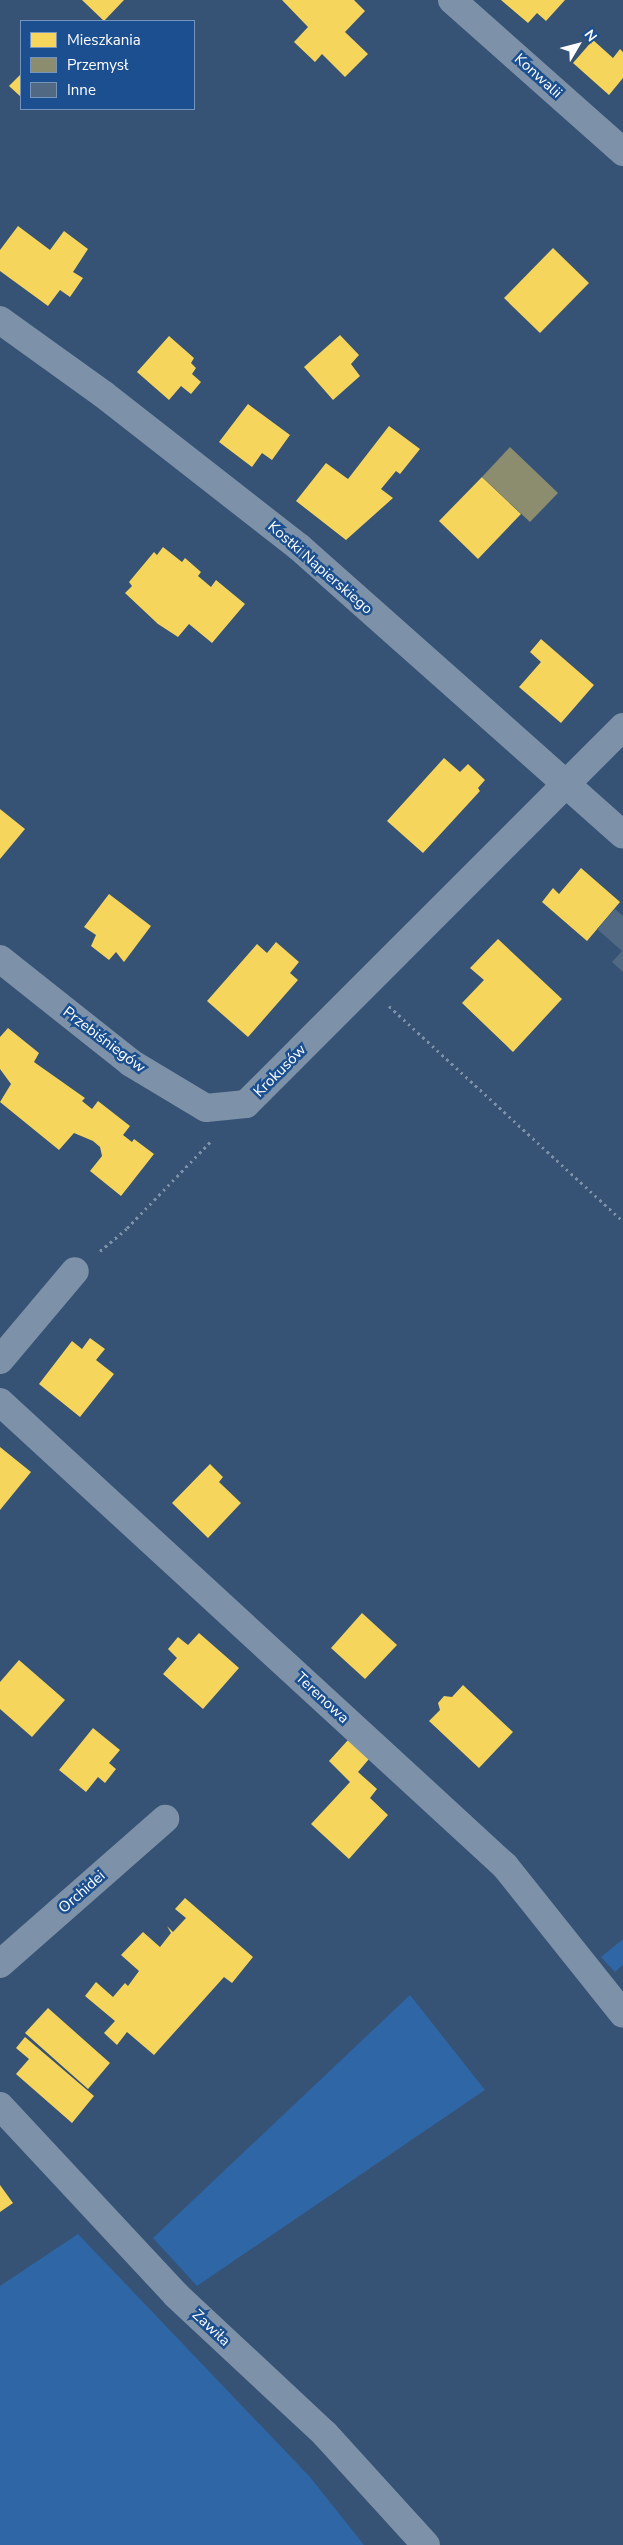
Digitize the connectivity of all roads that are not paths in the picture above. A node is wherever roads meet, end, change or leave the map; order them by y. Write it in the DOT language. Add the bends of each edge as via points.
graph roads {
  1 [pos="452,0"];
  2 [pos="623,152"];
  3 [pos="0,320"];
  4 [pos="623,727"];
  5 [pos="567,787"];
  6 [pos="623,835"];
  7 [pos="0,959"];
  8 [pos="246,1104"];
  9 [pos="75,1271"];
  10 [pos="0,1360"];
  11 [pos="0,1402"];
  12 [pos="164,1819"];
  13 [pos="0,1964"];
  14 [pos="623,2014"];
  15 [pos="0,2106"];
  16 [pos="426,2545"];
  1 -- 2 [label="street, Konwalii"];
  3 -- 5 [label="street, Kostki Napierskiego" via="104,394 299,548"];
  4 -- 5 [label="street, Krokusów"];
  5 -- 6 [label="street, Kostki Napierskiego"];
  5 -- 8 [label="street, Krokusów"];
  7 -- 8 [label="street, Przebiśniegów" via="130,1063 206,1108"];
  9 -- 10 [label="street"];
  11 -- 14 [label="street, Terenowa" via="505,1866"];
  12 -- 13 [label="street, Orchidei"];
  15 -- 16 [label="street, Zawiła" via="176,2296 325,2434"];
}
